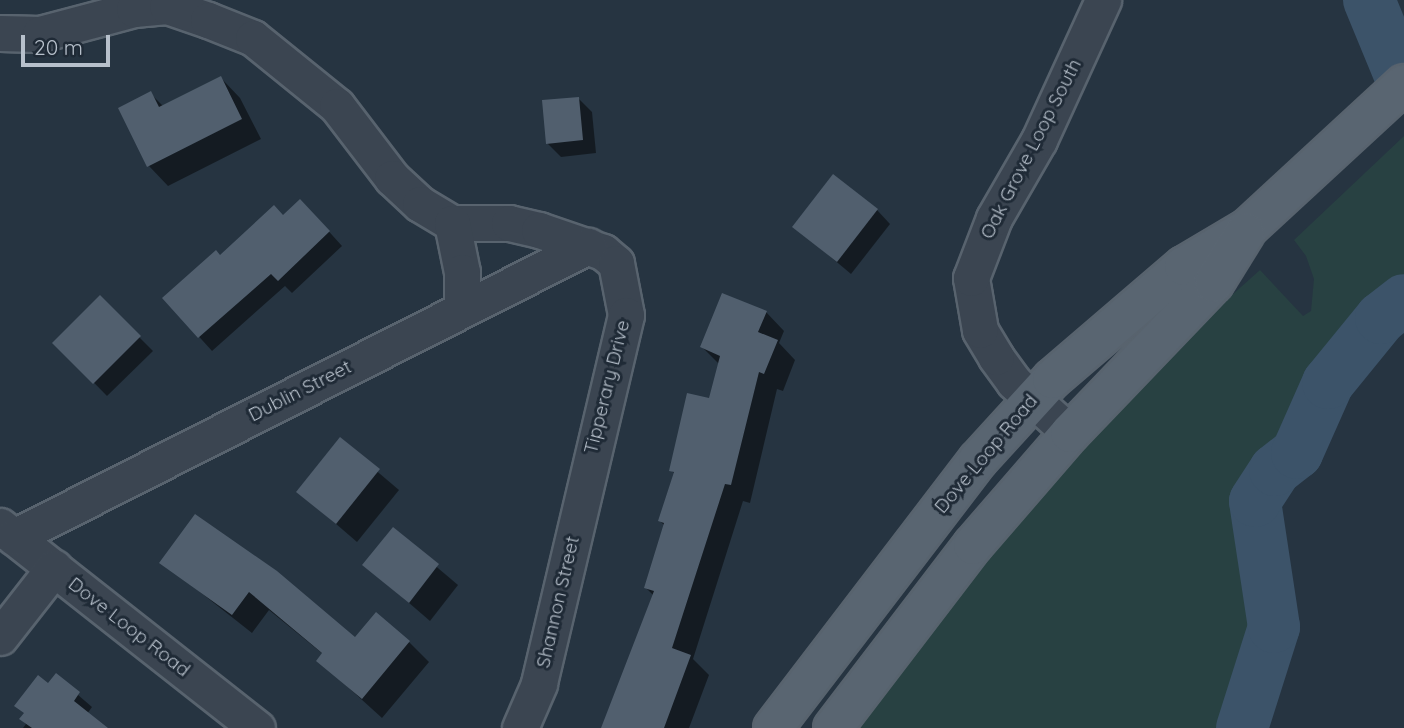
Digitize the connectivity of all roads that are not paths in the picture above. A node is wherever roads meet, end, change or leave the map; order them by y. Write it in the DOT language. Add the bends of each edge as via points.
graph roads {
  1 [pos="1103,0"];
  2 [pos="0,33"];
  3 [pos="1404,84"];
  4 [pos="452,223"];
  5 [pos="1248,228"];
  6 [pos="588,246"];
  7 [pos="462,308"];
  8 [pos="1033,398"];
  9 [pos="1070,432"];
  10 [pos="586,474"];
  11 [pos="7,531"];
  12 [pos="54,568"];
  13 [pos="0,637"];
  14 [pos="257,728"];
  15 [pos="520,728"];
  16 [pos="773,728"];
  17 [pos="832,728"];
  1 -- 8 [label="street, Oak Grove Loop South" via="1039,140 994,218 971,278 981,330 1014,382"];
  2 -- 4 [label="street" via="40,34 134,9 167,6 253,38 337,106 392,178 420,204"];
  3 -- 5 [label="main road, Dove Loop Road"];
  4 -- 6 [label="street, Tipperary Drive" via="509,223"];
  4 -- 7 [label="street" via="462,272"];
  5 -- 8 [label="main road, Dove Loop Road" via="1184,266"];
  5 -- 9 [label="main road, Dove Loop Road" via="1214,284"];
  6 -- 7 [label="street, Dublin Street"];
  6 -- 10 [label="street, Tipperary Drive" via="616,263 626,314"];
  7 -- 11 [label="street, Dublin Street"];
  8 -- 9 [label="street, Oak Grove Loop South"];
  8 -- 16 [label="main road, Dove Loop Road" via="918,536"];
  9 -- 17 [label="main road, Dove Loop Road" via="974,545"];
  10 -- 15 [label="street, Shannon Street" via="540,684"];
  11 -- 12 [label="street, Dove Loop Road"];
  12 -- 13 [label="street"];
  12 -- 14 [label="street, Dove Loop Road"];
}
